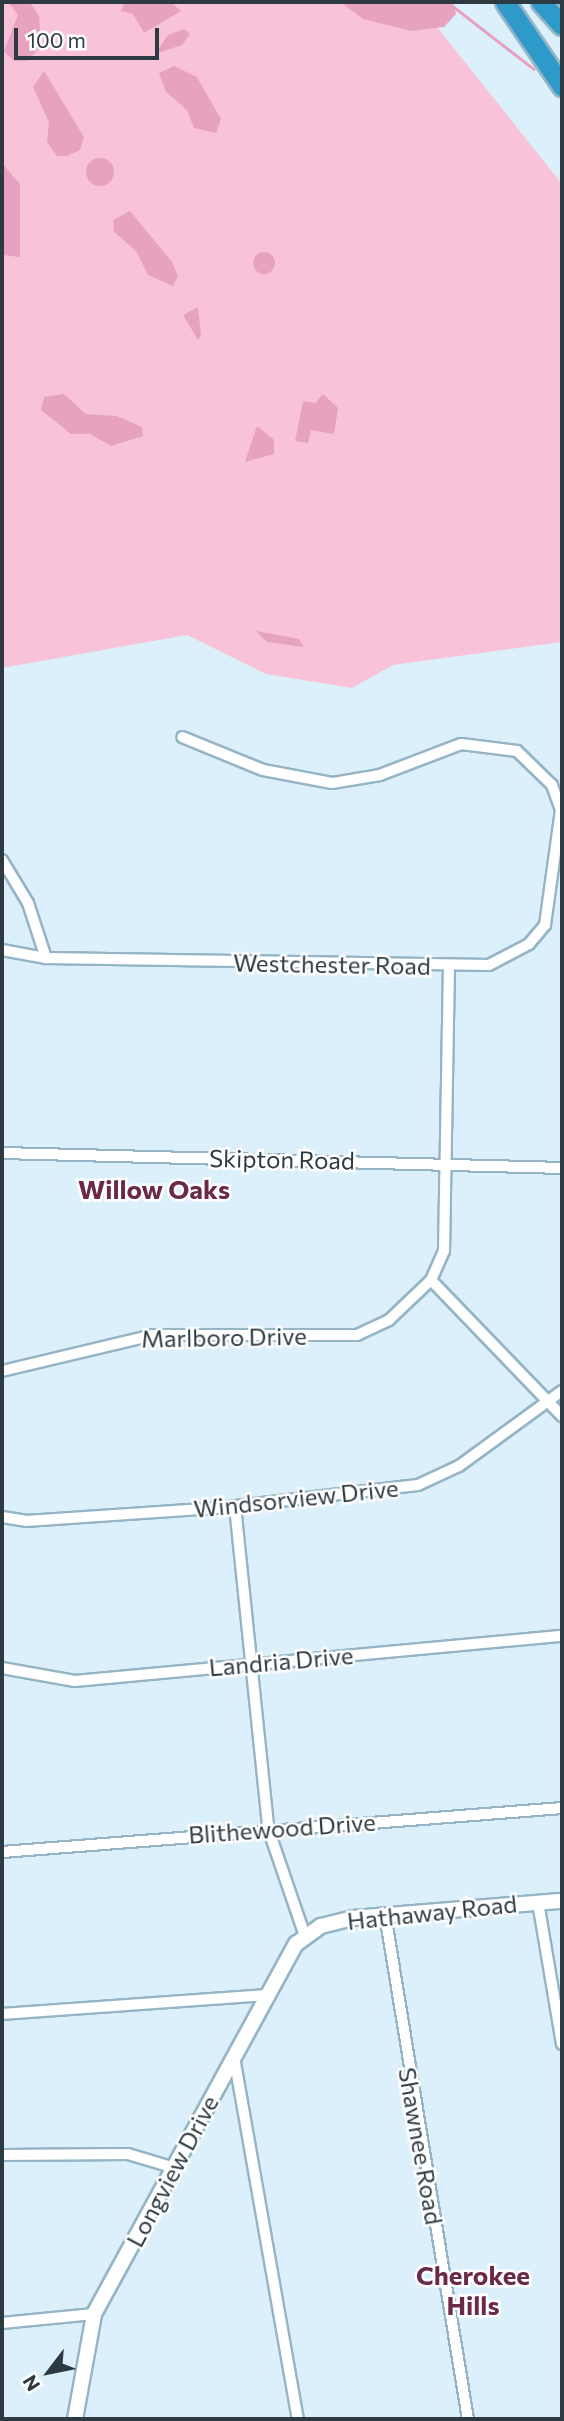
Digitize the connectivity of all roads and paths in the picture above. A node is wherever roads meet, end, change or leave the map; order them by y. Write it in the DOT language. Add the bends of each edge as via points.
graph roads {
  1 [pos="505,2"];
  2 [pos="541,2"];
  3 [pos="562,24"];
  4 [pos="562,86"];
  5 [pos="181,737"];
  6 [pos="562,823"];
  7 [pos="2,860"];
  8 [pos="2,950"];
  9 [pos="46,958"];
  10 [pos="449,966"];
  11 [pos="2,1153"];
  12 [pos="447,1162"];
  13 [pos="562,1168"];
  14 [pos="431,1280"];
  15 [pos="2,1371"];
  16 [pos="562,1391"];
  17 [pos="550,1401"];
  18 [pos="562,1416"];
  19 [pos="235,1506"];
  20 [pos="2,1517"];
  21 [pos="562,1636"];
  22 [pos="250,1664"];
  23 [pos="2,1668"];
  24 [pos="562,1808"];
  25 [pos="268,1828"];
  26 [pos="2,1852"];
  27 [pos="562,1901"];
  28 [pos="538,1902"];
  29 [pos="385,1914"];
  30 [pos="305,1936"];
  31 [pos="265,1995"];
  32 [pos="2,2014"];
  33 [pos="562,2044"];
  34 [pos="234,2057"];
  35 [pos="2,2155"];
  36 [pos="175,2168"];
  37 [pos="94,2314"];
  38 [pos="2,2323"];
  39 [pos="75,2419"];
  40 [pos="298,2419"];
  41 [pos="468,2419"];
  1 -- 4 [label="highway"];
  2 -- 3 [label="highway"];
  5 -- 6 [label="street" via="263,770 332,783 380,775 461,744 498,746 528,757 539,769 556,796"];
  6 -- 10 [label="street, Westchester Road" via="545,925 503,961"];
  7 -- 9 [label="street" via="28,902"];
  8 -- 9 [label="street, Westchester Road"];
  9 -- 10 [label="street, Westchester Road"];
  10 -- 12 [label="street"];
  11 -- 12 [label="street, Skipton Road"];
  12 -- 13 [label="street, Skipton Road"];
  12 -- 14 [label="street" via="444,1251"];
  14 -- 15 [label="street, Marlboro Drive" via="389,1320 357,1335 153,1335"];
  14 -- 17 [label="street"];
  16 -- 17 [label="street, Windsorview Drive"];
  17 -- 18 [label="street"];
  17 -- 19 [label="street, Windsorview Drive" via="459,1466 418,1485"];
  19 -- 20 [label="street, Windsorview Drive" via="26,1521"];
  19 -- 22 [label="street"];
  21 -- 22 [label="street, Landria Drive"];
  22 -- 23 [label="street, Landria Drive" via="75,1681"];
  22 -- 25 [label="street"];
  24 -- 25 [label="street, Blithewood Drive"];
  25 -- 26 [label="street, Blithewood Drive"];
  25 -- 30 [label="street"];
  27 -- 28 [label="street, Hathaway Road"];
  28 -- 29 [label="street, Hathaway Road"];
  28 -- 33 [label="street"];
  29 -- 30 [label="street, Hathaway Road" via="330,1923"];
  29 -- 41 [label="street, Shawnee Road"];
  30 -- 31 [label="street, Longview Drive"];
  31 -- 32 [label="street"];
  31 -- 34 [label="street, Longview Drive"];
  34 -- 36 [label="street, Longview Drive"];
  34 -- 40 [label="street"];
  35 -- 36 [label="street" via="128,2154"];
  36 -- 37 [label="street, Longview Drive"];
  37 -- 38 [label="street"];
  37 -- 39 [label="street, Longview Drive"];
}
